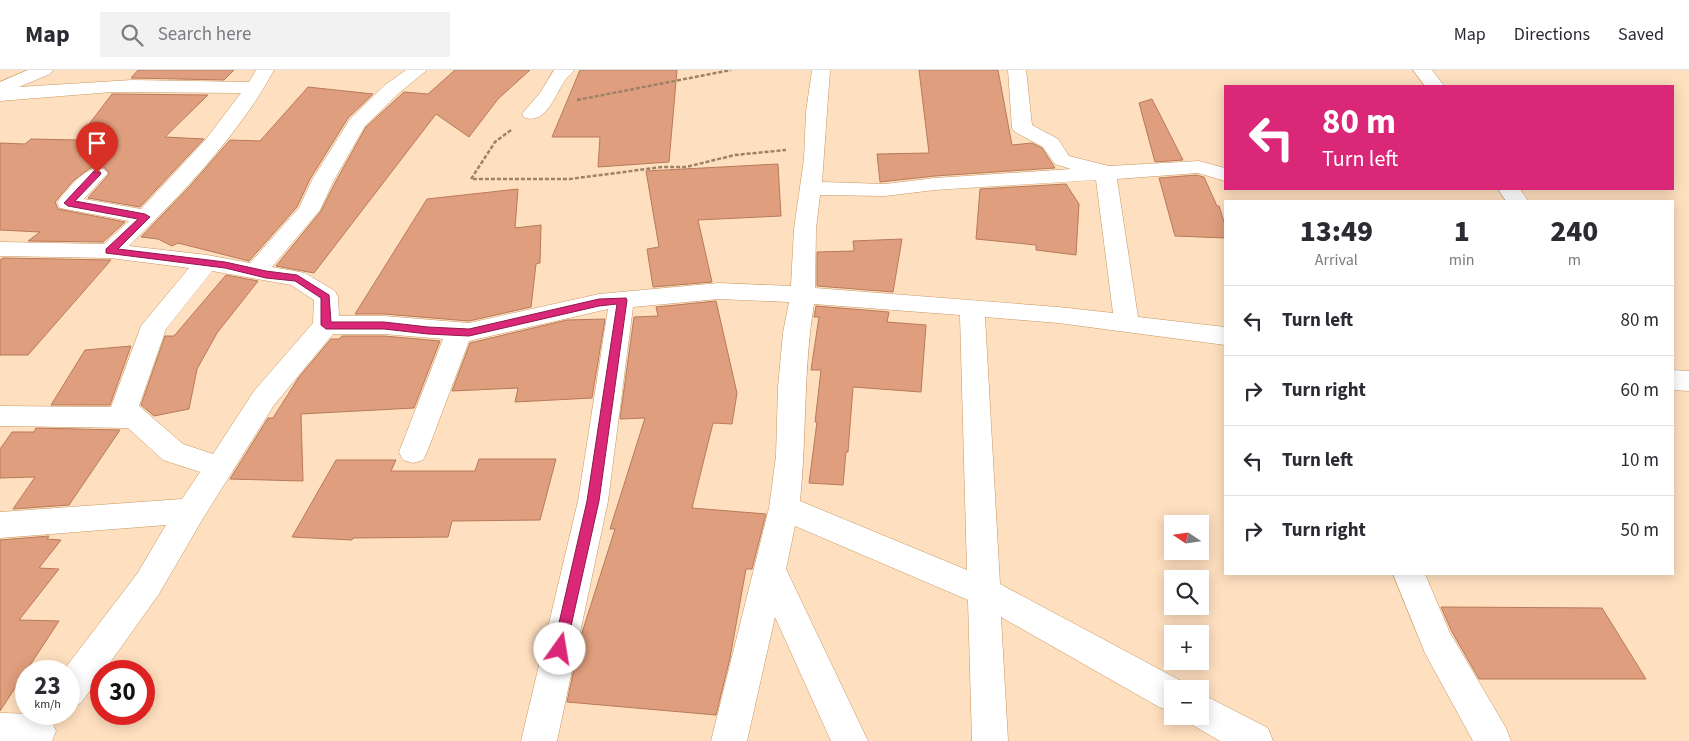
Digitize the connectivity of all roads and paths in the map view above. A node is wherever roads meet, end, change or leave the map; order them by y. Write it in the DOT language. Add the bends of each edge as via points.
graph roads {
  1 [pos="44,70"];
  2 [pos="418,70"];
  3 [pos="565,70"];
  4 [pos="731,70"];
  5 [pos="821,70"];
  6 [pos="1017,70"];
  7 [pos="1422,70"];
  8 [pos="260,79"];
  9 [pos="1434,85"];
  10 [pos="0,88"];
  11 [pos="0,95"];
  12 [pos="532,114"];
  13 [pos="815,146"];
  14 [pos="1105,172"];
  15 [pos="97,173"];
  16 [pos="1224,175"];
  17 [pos="810,188"];
  18 [pos="145,217"];
  19 [pos="0,249"];
  20 [pos="110,251"];
  21 [pos="207,262"];
  22 [pos="255,272"];
  23 [pos="802,295"];
  24 [pos="622,300"];
  25 [pos="972,308"];
  26 [pos="1128,324"];
  27 [pos="326,325"];
  28 [pos="459,332"];
  29 [pos="1224,336"];
  30 [pos="1674,380"];
  31 [pos="1689,381"];
  32 [pos="0,416"];
  33 [pos="133,418"];
  34 [pos="413,452"];
  35 [pos="219,467"];
  36 [pos="784,508"];
  37 [pos="191,511"];
  38 [pos="0,525"];
  39 [pos="770,570"];
  40 [pos="1409,575"];
  41 [pos="983,591"];
  42 [pos="80,676"];
  43 [pos="1164,691"];
  44 [pos="1209,715"];
  45 [pos="40,728"];
  46 [pos="0,731"];
  47 [pos="539,741"];
  48 [pos="729,741"];
  49 [pos="850,741"];
  50 [pos="990,741"];
  51 [pos="1255,741"];
  52 [pos="1493,741"];
  1 -- 10 [label="street"];
  2 -- 22 [label="street" via="392,89 358,123 308,210"];
  3 -- 12 [label="street"];
  4 -- 12 [label="path" via="570,101"];
  5 -- 13 [label="street"];
  6 -- 14 [label="street" via="1022,128 1051,143 1062,160"];
  7 -- 9 [label="street"];
  8 -- 11 [label="street"];
  8 -- 18 [label="street" via="213,143"];
  12 -- 13 [label="path" via="495,142 471,178 570,179 686,167 734,155"];
  13 -- 17 [label="street"];
  14 -- 16 [label="street" via="1199,167"];
  14 -- 17 [label="street" via="886,190"];
  14 -- 26 [label="street"];
  15 -- 18 [label="street" via="68,203"];
  17 -- 23 [label="street"];
  18 -- 20 [label="street"];
  19 -- 20 [label="street"];
  20 -- 21 [label="street"];
  21 -- 22 [label="street"];
  21 -- 33 [label="street" via="154,326 124,409"];
  22 -- 27 [label="street" via="297,278 326,297"];
  23 -- 24 [label="street" via="719,291"];
  23 -- 25 [label="street"];
  23 -- 36 [label="street" via="791,388 790,456"];
  24 -- 28 [label="street"];
  24 -- 47 [label="street" via="593,501"];
  25 -- 26 [label="street"];
  25 -- 41 [label="street"];
  26 -- 29 [label="street"];
  27 -- 28 [label="street" via="384,325"];
  27 -- 35 [label="street" via="264,398"];
  28 -- 34 [label="street"];
  30 -- 31 [label="street"];
  32 -- 33 [label="street"];
  33 -- 35 [label="street" via="173,452"];
  35 -- 37 [label="street"];
  36 -- 39 [label="street"];
  36 -- 41 [label="street"];
  37 -- 38 [label="street"];
  37 -- 42 [label="street" via="148,584"];
  39 -- 48 [label="street"];
  39 -- 49 [label="street"];
  40 -- 52 [label="street" via="1437,642"];
  41 -- 43 [label="street"];
  41 -- 50 [label="street"];
  44 -- 51 [label="street"];
  45 -- 46 [label="street"];
}
